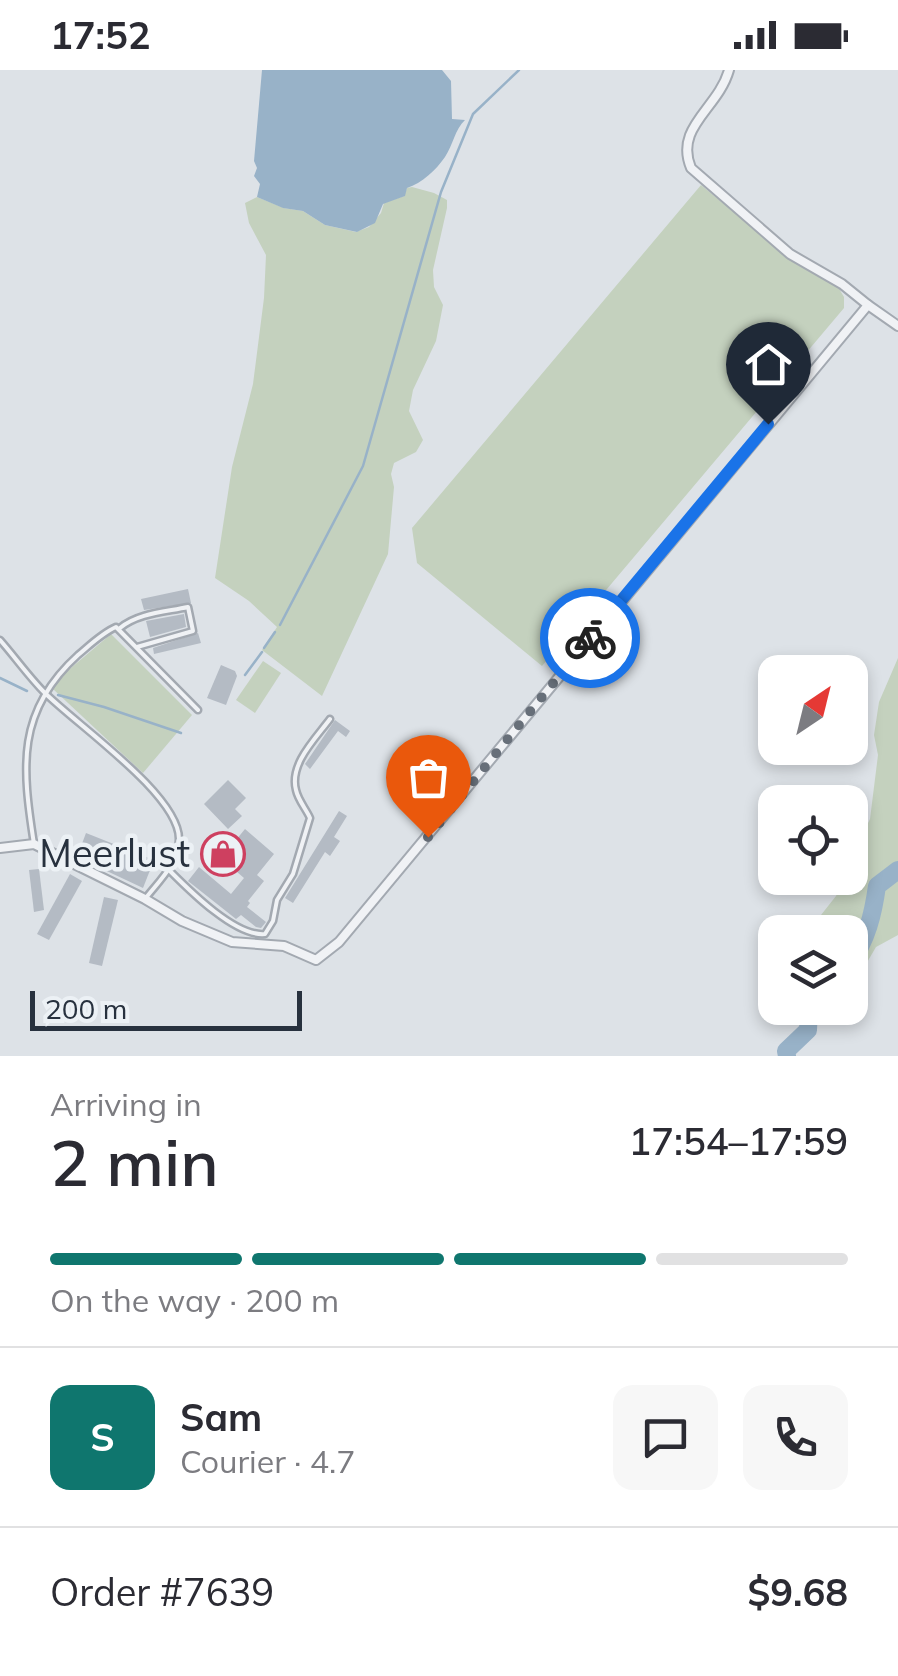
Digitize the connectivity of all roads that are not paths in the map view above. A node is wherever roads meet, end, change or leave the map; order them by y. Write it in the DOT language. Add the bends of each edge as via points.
graph roads {
  1 [pos="730,70"];
  2 [pos="868,305"];
  3 [pos="898,326"];
  4 [pos="120,629"];
  5 [pos="0,640"];
  6 [pos="137,647"];
  7 [pos="44,692"];
  8 [pos="198,710"];
  9 [pos="330,720"];
  10 [pos="34,844"];
  11 [pos="0,848"];
  12 [pos="168,869"];
  13 [pos="145,898"];
  1 -- 2 [label="street" via="688,136 691,168 790,254"];
  2 -- 3 [label="street"];
  2 -- 13 [label="street" via="322,957 308,960 276,944 232,942"];
  4 -- 6 [label="lane"];
  4 -- 6 [label="lane" via="128,621 188,607 193,631"];
  4 -- 7 [label="lane" via="110,629"];
  5 -- 7 [label="lane"];
  6 -- 8 [label="lane"];
  7 -- 10 [label="lane" via="26,748"];
  7 -- 12 [label="lane" via="156,792 172,815 179,843"];
  9 -- 12 [label="lane" via="298,766 296,790 310,818 294,874 265,934 213,910"];
  10 -- 11 [label="street"];
  10 -- 13 [label="street"];
  12 -- 13 [label="lane"];
}
